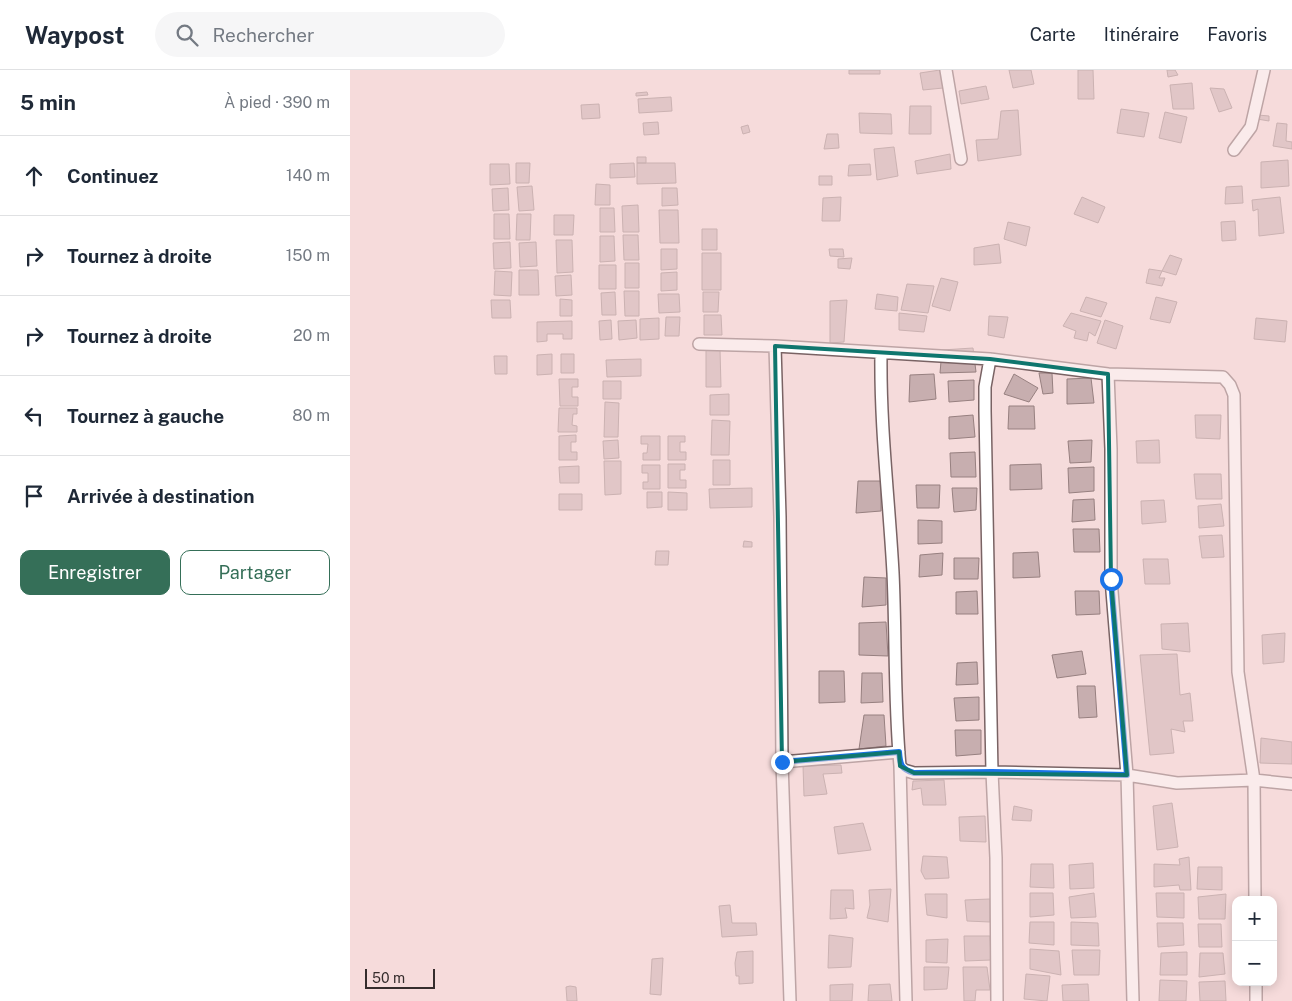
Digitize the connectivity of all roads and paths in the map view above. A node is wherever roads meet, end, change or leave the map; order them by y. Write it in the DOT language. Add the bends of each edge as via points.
graph roads {
  1 [pos="946,70"];
  2 [pos="1264,70"];
  3 [pos="1234,150"];
  4 [pos="961,159"];
  5 [pos="699,344"];
  6 [pos="775,346"];
  7 [pos="881,353"];
  8 [pos="990,359"];
  9 [pos="1108,374"];
  10 [pos="899,752"];
  11 [pos="782,762"];
  12 [pos="900,766"];
  13 [pos="992,772"];
  14 [pos="1127,775"];
  15 [pos="1254,780"];
  16 [pos="1292,784"];
  17 [pos="1255,896"];
  18 [pos="1256,986"];
  19 [pos="790,1001"];
  20 [pos="906,1001"];
  21 [pos="997,1001"];
  22 [pos="1133,1001"];
  23 [pos="1256,1001"];
  1 -- 4 [label="street"];
  2 -- 3 [label="street" via="1251,127"];
  5 -- 6 [label="street"];
  6 -- 7 [label="street"];
  6 -- 11 [label="street"];
  7 -- 8 [label="street"];
  7 -- 10 [label="street"];
  8 -- 9 [label="street"];
  8 -- 13 [label="street" via="985,411"];
  9 -- 14 [label="street" via="1112,449 1111,579"];
  9 -- 15 [label="street" via="1223,377 1234,395 1238,672"];
  10 -- 11 [label="street"];
  10 -- 12 [label="street"];
  11 -- 19 [label="street"];
  12 -- 13 [label="street" via="914,773"];
  12 -- 20 [label="street"];
  13 -- 14 [label="street"];
  13 -- 21 [label="street"];
  14 -- 15 [label="street" via="1177,783"];
  14 -- 22 [label="street"];
  15 -- 16 [label="street"];
  15 -- 17 [label="street"];
  18 -- 23 [label="street"];
}
